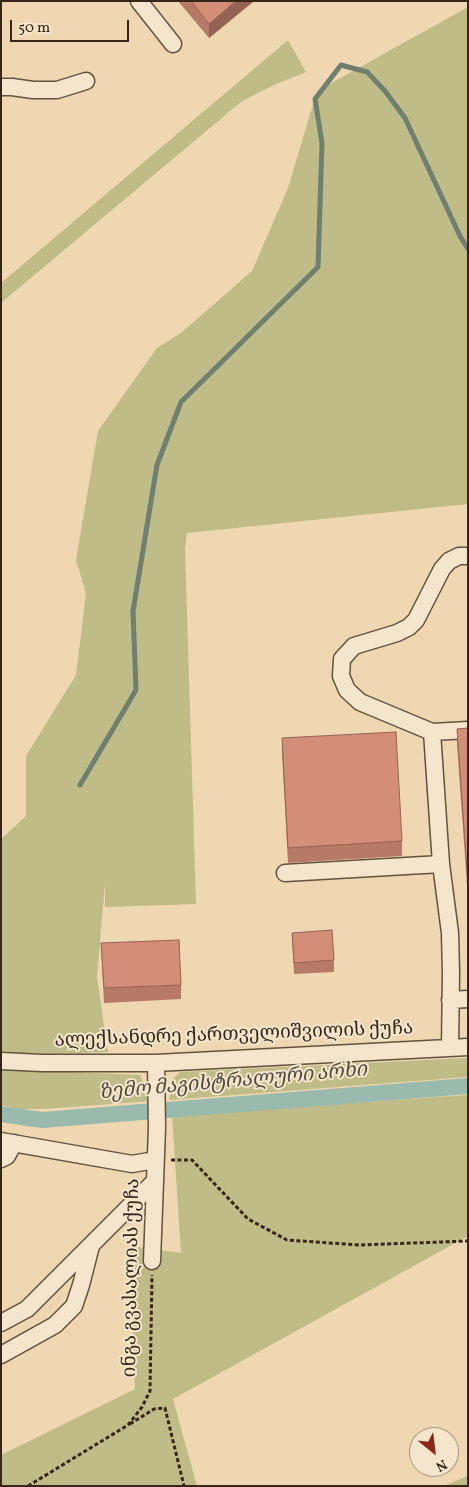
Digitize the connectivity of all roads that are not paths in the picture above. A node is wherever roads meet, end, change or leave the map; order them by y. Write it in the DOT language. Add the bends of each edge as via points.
graph roads {
  1 [pos="139,1"];
  2 [pos="173,44"];
  3 [pos="86,81"];
  4 [pos="1,87"];
  5 [pos="468,556"];
  6 [pos="468,730"];
  7 [pos="432,732"];
  8 [pos="441,864"];
  9 [pos="286,873"];
  10 [pos="468,999"];
  11 [pos="450,1000"];
  12 [pos="468,1047"];
  13 [pos="450,1048"];
  14 [pos="1,1060"];
  15 [pos="156,1063"];
  16 [pos="8,1142"];
  17 [pos="1,1159"];
  18 [pos="155,1160"];
  19 [pos="154,1181"];
  20 [pos="91,1245"];
  21 [pos="152,1261"];
  22 [pos="1,1323"];
  23 [pos="1,1355"];
  1 -- 2 [label="street"];
  3 -- 4 [label="street" via="57,90"];
  5 -- 7 [label="street" via="449,561 409,627 354,646 342,659 341,676 347,690 360,702"];
  6 -- 7 [label="street"];
  7 -- 8 [label="street"];
  8 -- 9 [label="street"];
  8 -- 11 [label="street" via="450,933"];
  10 -- 11 [label="street"];
  11 -- 13 [label="street"];
  12 -- 13 [label="street, ალექსანდრე ქართველიშვილის ქუჩა"];
  13 -- 15 [label="street, ალექსანდრე ქართველიშვილის ქუჩა"];
  14 -- 15 [label="street, ალექსანდრე ქართველიშვილის ქუჩა"];
  15 -- 18 [label="street, ინგა გვასალიას ქუჩა"];
  16 -- 17 [label="street" via="7,1156"];
  16 -- 18 [label="street" via="132,1164"];
  18 -- 19 [label="street, ინგა გვასალიას ქუჩა"];
  19 -- 20 [label="street"];
  19 -- 21 [label="street, ინგა გვასალიას ქუჩა"];
  20 -- 22 [label="street" via="27,1309"];
  20 -- 23 [label="street" via="74,1306 55,1325"];
}
